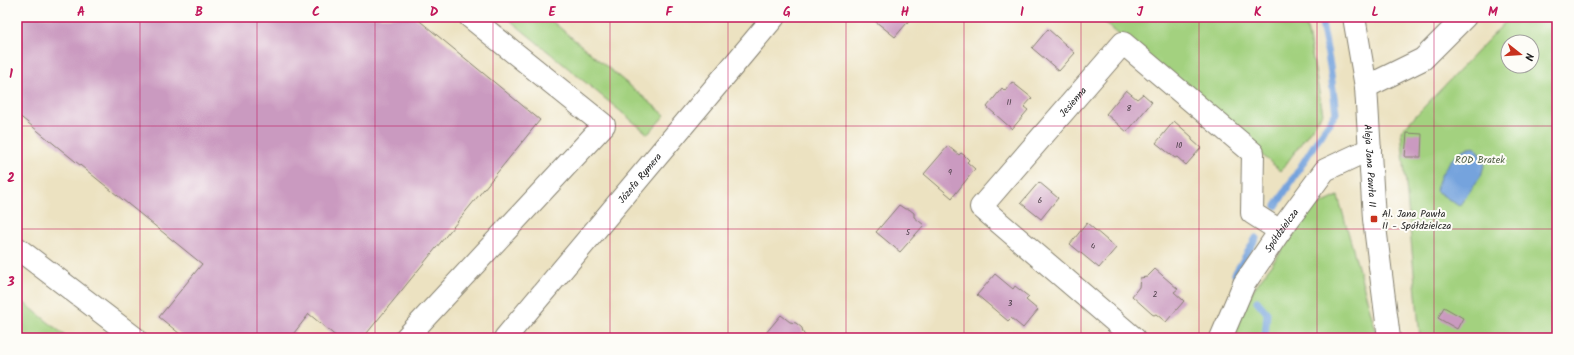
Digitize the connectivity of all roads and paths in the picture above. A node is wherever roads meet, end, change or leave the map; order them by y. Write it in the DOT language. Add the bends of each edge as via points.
graph roads {
  1 [pos="470,17"];
  2 [pos="774,17"];
  3 [pos="1354,17"];
  4 [pos="1465,17"];
  5 [pos="1366,87"];
  6 [pos="1370,149"];
  7 [pos="1280,231"];
  8 [pos="17,248"];
  9 [pos="135,338"];
  10 [pos="406,338"];
  11 [pos="504,338"];
  12 [pos="1134,338"];
  13 [pos="1221,338"];
  14 [pos="1390,338"];
  1 -- 10 [label="street" via="604,125"];
  2 -- 11 [label="street, Józefa Rymera"];
  3 -- 5 [label="street, Aleja Jana Pawła II"];
  4 -- 5 [label="street" via="1423,59"];
  5 -- 6 [label="street, Aleja Jana Pawła II"];
  6 -- 7 [label="street, Spółdzielcza" via="1325,170"];
  6 -- 14 [label="street, Aleja Jana Pawła II" via="1374,219"];
  7 -- 12 [label="street, Jesienna" via="1252,213 1253,153 1123,43 981,207"];
  7 -- 13 [label="street, Spółdzielcza" via="1244,284"];
  8 -- 9 [label="street"];
}
